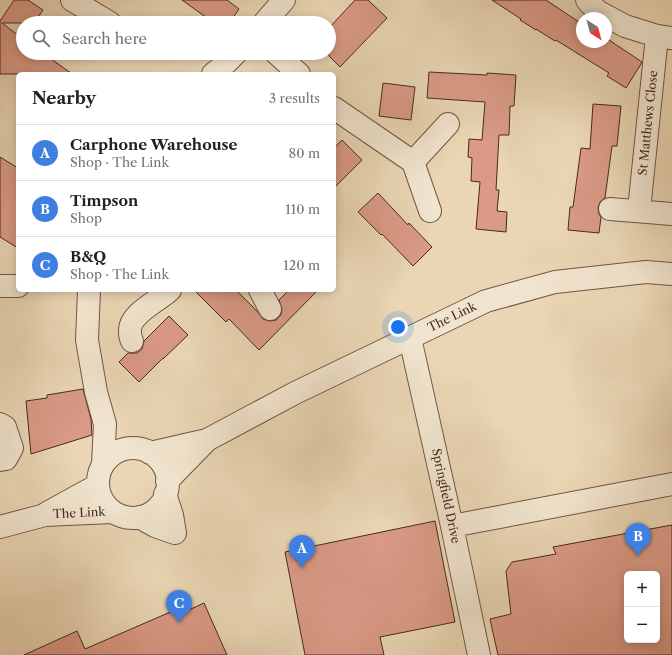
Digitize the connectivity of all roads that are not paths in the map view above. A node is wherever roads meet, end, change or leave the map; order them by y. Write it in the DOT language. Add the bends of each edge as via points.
graph roads {
  1 [pos="72,0"];
  2 [pos="284,0"];
  3 [pos="586,0"];
  4 [pos="98,16"];
  5 [pos="270,16"];
  6 [pos="665,37"];
  7 [pos="229,60"];
  8 [pos="284,60"];
  9 [pos="216,72"];
  10 [pos="297,72"];
  11 [pos="336,112"];
  12 [pos="448,124"];
  13 [pos="413,162"];
  14 [pos="610,209"];
  15 [pos="639,210"];
  16 [pos="430,211"];
  17 [pos="672,214"];
  18 [pos="672,274"];
  19 [pos="0,286"];
  20 [pos="16,286"];
  21 [pos="89,292"];
  22 [pos="168,292"];
  23 [pos="261,292"];
  24 [pos="270,309"];
  25 [pos="410,338"];
  26 [pos="132,342"];
  27 [pos="0,424"];
  28 [pos="105,424"];
  29 [pos="207,440"];
  30 [pos="129,448"];
  31 [pos="0,449"];
  32 [pos="150,452"];
  33 [pos="0,456"];
  34 [pos="0,460"];
  35 [pos="103,464"];
  36 [pos="672,484"];
  37 [pos="98,485"];
  38 [pos="166,488"];
  39 [pos="113,512"];
  40 [pos="45,515"];
  41 [pos="139,517"];
  42 [pos="452,526"];
  43 [pos="0,527"];
  44 [pos="479,655"];
  1 -- 4 [label="street"];
  2 -- 5 [label="street"];
  3 -- 6 [label="street, St Matthews Close" via="597,11 625,26"];
  6 -- 15 [label="street, St Matthews Close"];
  7 -- 9 [label="street"];
  8 -- 10 [label="street"];
  11 -- 13 [label="street"];
  12 -- 13 [label="street"];
  13 -- 16 [label="street"];
  14 -- 15 [label="street"];
  15 -- 17 [label="street"];
  18 -- 25 [label="street, The Link" via="646,272 556,282 486,301"];
  19 -- 20 [label="street"];
  21 -- 28 [label="street" via="87,340 96,392"];
  22 -- 26 [label="street" via="134,318 129,331"];
  23 -- 24 [label="street"];
  25 -- 29 [label="street, The Link" via="295,393"];
  25 -- 42 [label="street, Springfield Drive"];
  27 -- 34 [label="street" via="5,427 12,448 6,459"];
  28 -- 30 [label="street"];
  28 -- 35 [label="street"];
  29 -- 32 [label="street, The Link"];
  29 -- 38 [label="street, The Link"];
  30 -- 32 [label="street, The Link" via="140,448"];
  30 -- 35 [label="street" via="116,452"];
  31 -- 33 [label="street"];
  32 -- 38 [label="street" via="165,469"];
  35 -- 37 [label="street"];
  36 -- 42 [label="street"];
  37 -- 39 [label="street, The Link" via="106,506"];
  37 -- 40 [label="street, The Link"];
  38 -- 41 [label="street, The Link" via="161,503 148,514"];
  38 -- 41 [label="street" via="175,533"];
  39 -- 40 [label="street, The Link"];
  39 -- 41 [label="street, The Link"];
  40 -- 43 [label="street, The Link"];
  42 -- 44 [label="street, Springfield Drive"];
}
